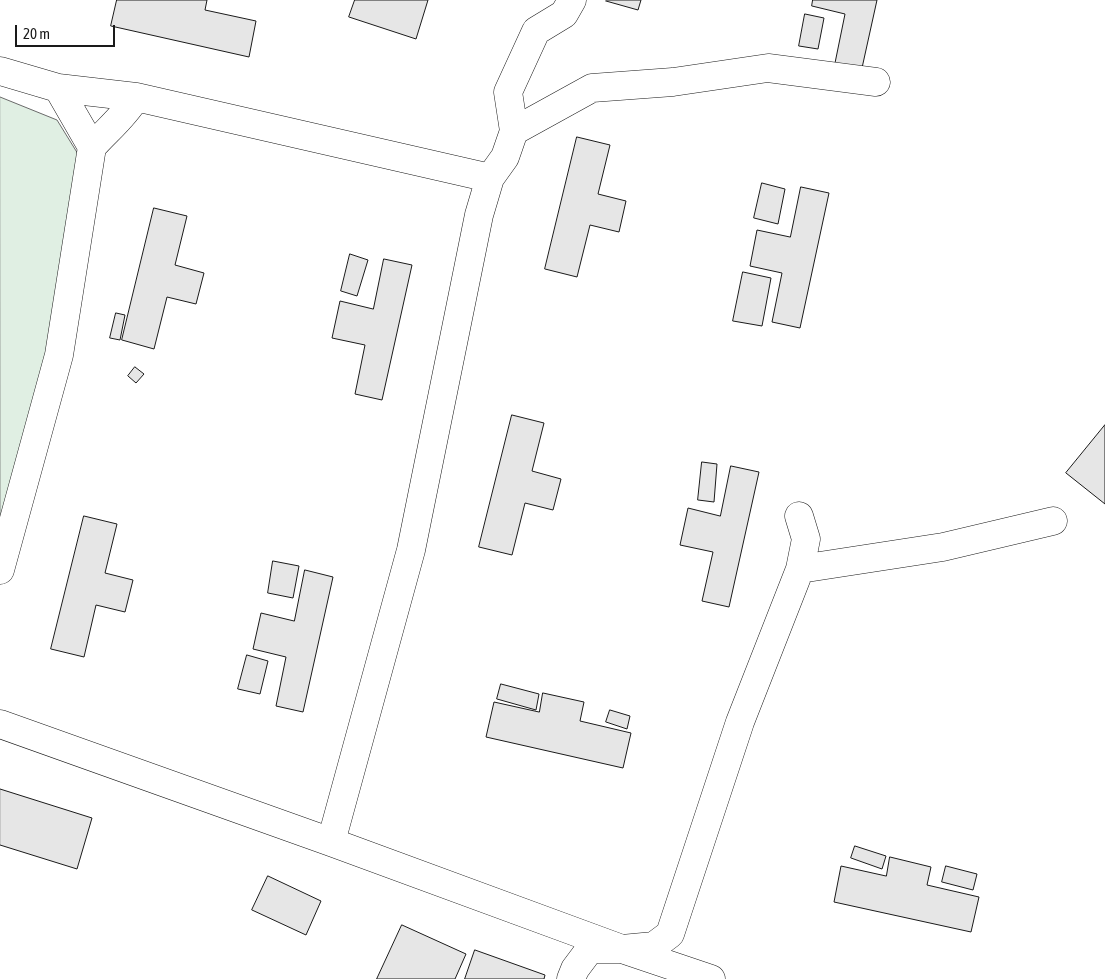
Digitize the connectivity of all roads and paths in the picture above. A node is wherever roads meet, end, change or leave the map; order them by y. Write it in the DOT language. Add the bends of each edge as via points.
graph roads {
  1 [pos="572,0"];
  2 [pos="0,71"];
  3 [pos="876,82"];
  4 [pos="58,88"];
  5 [pos="136,97"];
  6 [pos="514,131"];
  7 [pos="92,147"];
  8 [pos="490,178"];
  9 [pos="799,516"];
  10 [pos="1053,521"];
  11 [pos="800,569"];
  12 [pos="0,570"];
  13 [pos="0,724"];
  14 [pos="331,842"];
  15 [pos="622,949"];
  16 [pos="572,979"];
  17 [pos="711,979"];
  1 -- 6 [label="street" via="564,14 536,31 508,92"];
  2 -- 4 [label="street"];
  3 -- 6 [label="street" via="768,68 673,82 592,88"];
  4 -- 5 [label="street"];
  4 -- 7 [label="street"];
  5 -- 7 [label="street" via="126,114"];
  5 -- 8 [label="street"];
  6 -- 8 [label="street" via="505,157"];
  7 -- 12 [label="street" via="60,355"];
  8 -- 14 [label="street" via="479,215 412,550"];
  9 -- 11 [label="street" via="806,539"];
  10 -- 11 [label="street" via="943,547"];
  11 -- 15 [label="street" via="740,722 670,934 654,946"];
  13 -- 14 [label="street"];
  14 -- 15 [label="street"];
  15 -- 16 [label="street" via="590,949 575,969"];
  15 -- 17 [label="street"];
}
